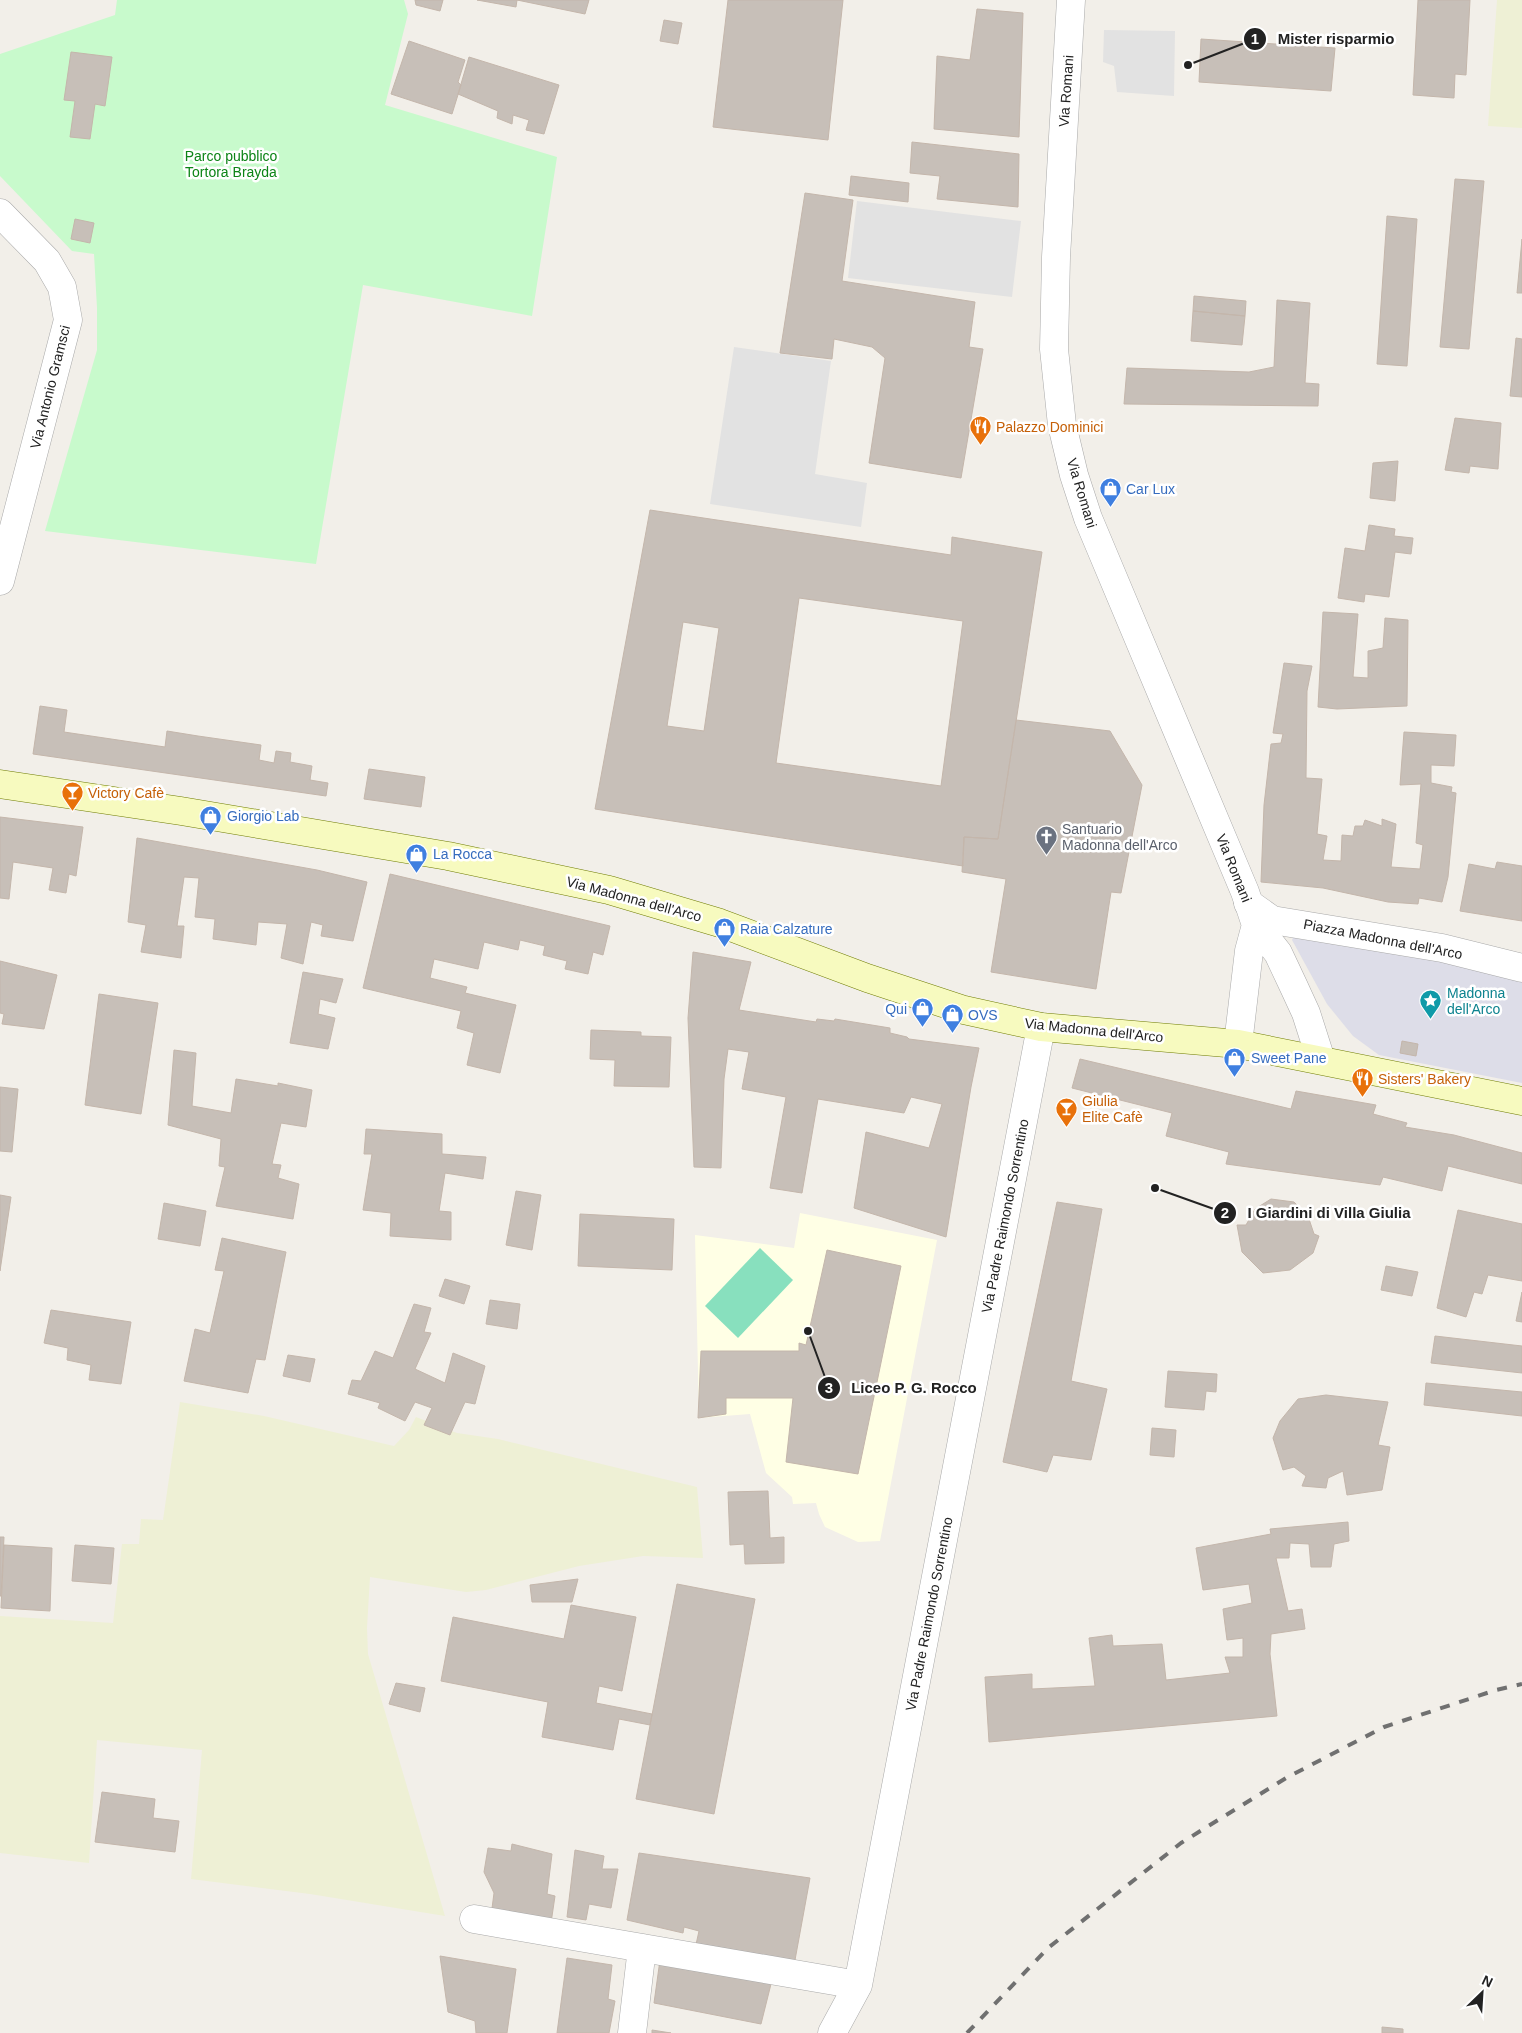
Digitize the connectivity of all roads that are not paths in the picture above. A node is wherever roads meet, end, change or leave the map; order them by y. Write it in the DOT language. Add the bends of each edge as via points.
graph roads {
  1 [pos="1072,0"];
  2 [pos="0,213"];
  3 [pos="0,581"];
  4 [pos="0,784"];
  5 [pos="1252,914"];
  6 [pos="1522,968"];
  7 [pos="1041,1027"];
  8 [pos="1238,1044"];
  9 [pos="1321,1060"];
  10 [pos="1522,1101"];
  11 [pos="474,1919"];
  12 [pos="642,1948"];
  13 [pos="858,1986"];
  14 [pos="632,2033"];
  15 [pos="832,2033"];
  1 -- 5 [label="street, Via Romani" via="1054,340 1062,424 1088,518"];
  2 -- 3 [label="street, Via Antonio Gramsci" via="47,261 62,287 68,320"];
  4 -- 7 [label="main road, Via Madonna dell'Arco" via="448,856 608,890 720,923 964,1010"];
  5 -- 6 [label="street, Piazza Madonna dell'Arco" via="1442,948"];
  5 -- 8 [label="street"];
  5 -- 9 [label="street, Via Romani" via="1278,953 1306,1013"];
  7 -- 8 [label="main road, Via Madonna dell'Arco"];
  7 -- 13 [label="street, Via Padre Raimondo Sorrentino"];
  8 -- 9 [label="main road, Via Madonna dell'Arco"];
  9 -- 10 [label="main road, Via Madonna dell'Arco"];
  11 -- 12 [label="street"];
  12 -- 13 [label="street"];
  12 -- 14 [label="street"];
  13 -- 15 [label="street, Via Padre Raimondo Sorrentino"];
}
